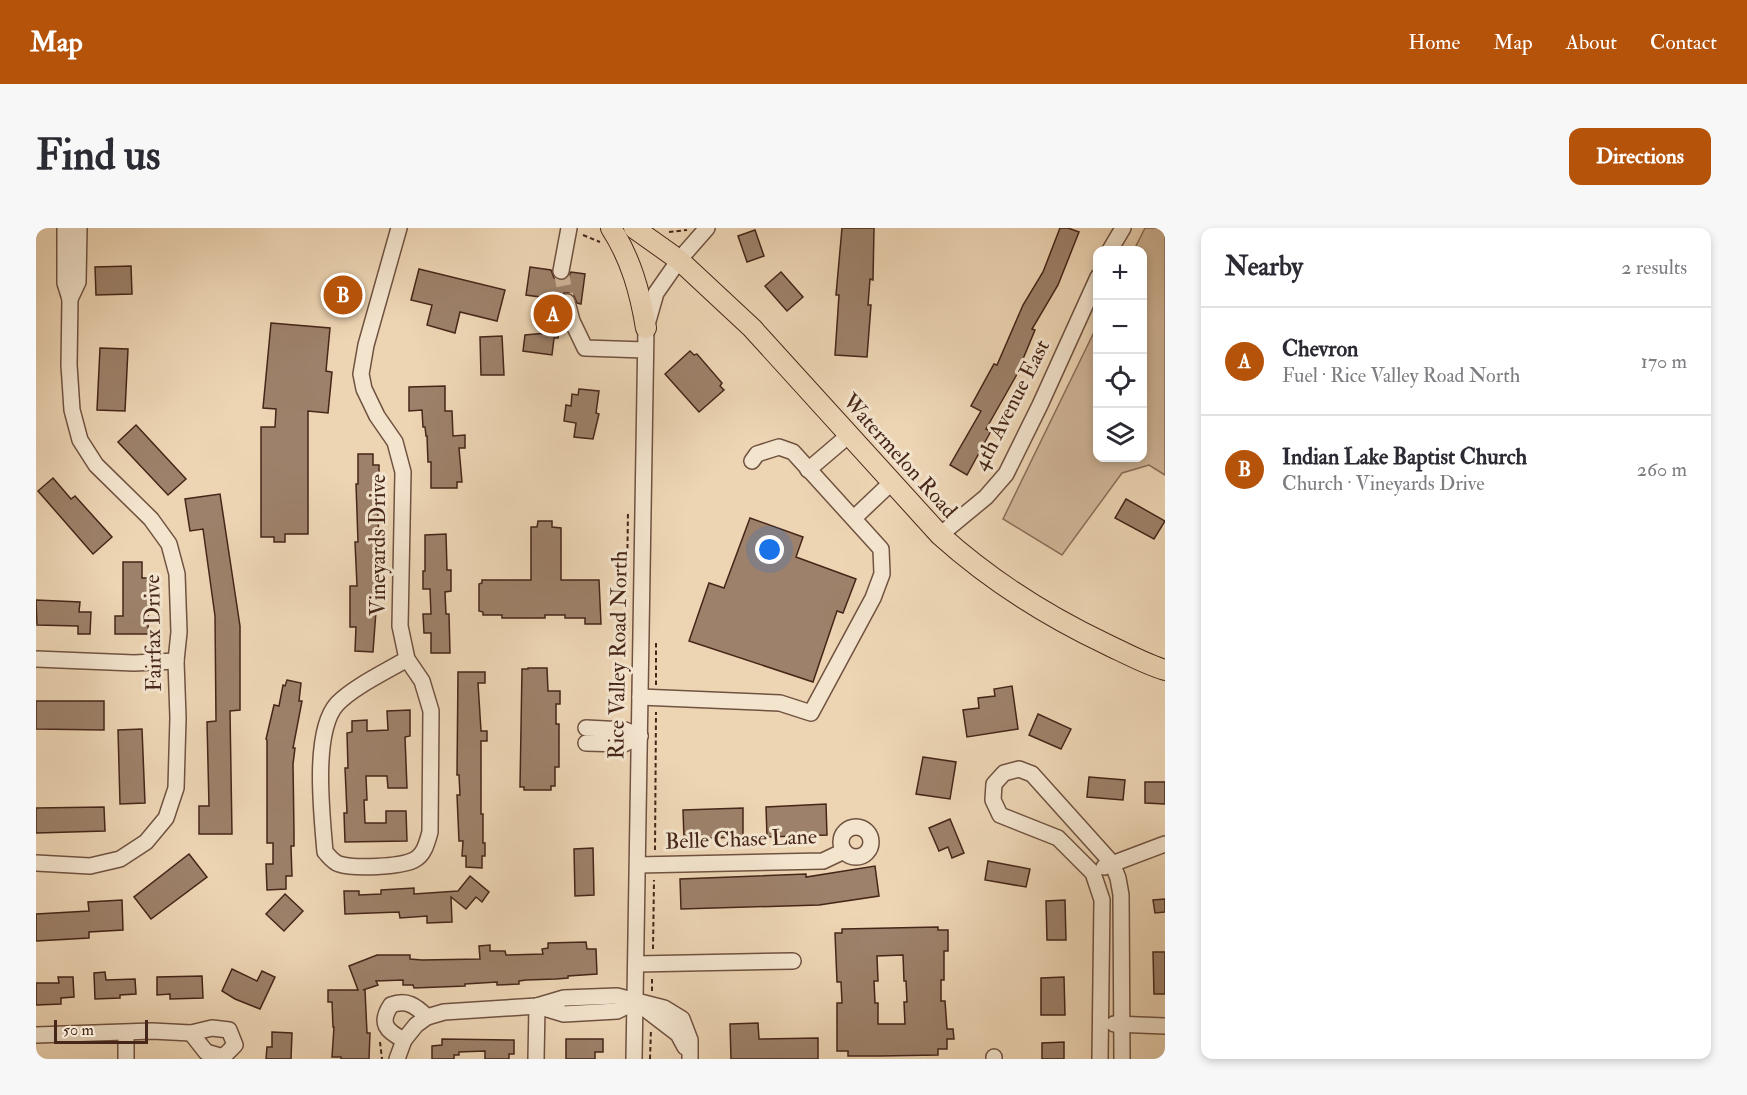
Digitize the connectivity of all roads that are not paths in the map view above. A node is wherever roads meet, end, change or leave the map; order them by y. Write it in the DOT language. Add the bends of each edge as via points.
graph roads {
  1 [pos="65,228"];
  2 [pos="79,228"];
  3 [pos="399,228"];
  4 [pos="570,228"];
  5 [pos="611,228"];
  6 [pos="634,228"];
  7 [pos="707,228"];
  8 [pos="1122,228"];
  9 [pos="1112,246"];
  10 [pos="679,260"];
  11 [pos="561,271"];
  12 [pos="1093,288"];
  13 [pos="70,299"];
  14 [pos="567,302"];
  15 [pos="646,328"];
  16 [pos="645,350"];
  17 [pos="849,435"];
  18 [pos="752,461"];
  19 [pos="808,470"];
  20 [pos="892,482"];
  21 [pos="854,518"];
  22 [pos="940,536"];
  23 [pos="36,659"];
  24 [pos="407,659"];
  25 [pos="176,661"];
  26 [pos="1165,670"];
  27 [pos="648,698"];
  28 [pos="586,736"];
  29 [pos="640,736"];
  30 [pos="1165,844"];
  31 [pos="844,850"];
  32 [pos="36,863"];
  33 [pos="1112,863"];
  34 [pos="638,865"];
  35 [pos="1093,873"];
  36 [pos="793,961"];
  37 [pos="636,964"];
  38 [pos="635,1002"];
  39 [pos="537,1006"];
  40 [pos="427,1017"];
  41 [pos="1101,1023"];
  42 [pos="1123,1024"];
  43 [pos="1165,1026"];
  44 [pos="126,1033"];
  45 [pos="191,1033"];
  46 [pos="36,1035"];
  47 [pos="404,1040"];
  48 [pos="690,1058"];
  49 [pos="126,1059"];
  50 [pos="397,1059"];
  51 [pos="536,1059"];
  52 [pos="634,1059"];
  53 [pos="1100,1059"];
  54 [pos="1122,1059"];
  1 -- 13 [label="street" via="65,284"];
  2 -- 13 [label="street, Fairfax Drive" via="78,282"];
  3 -- 24 [label="street, Vineyards Drive" via="366,345 362,374 364,389 377,416 395,442 403,472 400,626"];
  4 -- 11 [label="street"];
  5 -- 15 [label="main road" via="635,279"];
  6 -- 10 [label="main road, Watermelon Road"];
  7 -- 10 [label="street, Rice Valley Road North"];
  8 -- 9 [label="street"];
  10 -- 15 [label="street, Rice Valley Road North" via="656,293"];
  10 -- 17 [label="main road, Watermelon Road" via="752,328"];
  12 -- 22 [label="street, 4th Avenue East" via="1006,474 986,497"];
  13 -- 25 [label="street, Fairfax Drive" via="72,410 81,440 96,465 151,519 169,544 177,574"];
  14 -- 16 [label="street" via="585,348"];
  15 -- 16 [label="street, Rice Valley Road North"];
  16 -- 27 [label="street, Rice Valley Road North"];
  17 -- 19 [label="street"];
  17 -- 20 [label="main road, Watermelon Road"];
  18 -- 19 [label="street" via="757,454 779,447 793,452"];
  19 -- 21 [label="street"];
  20 -- 21 [label="street"];
  20 -- 22 [label="main road, Watermelon Road"];
  21 -- 27 [label="street" via="881,549 882,574 811,713 780,703"];
  22 -- 26 [label="main road, Watermelon Road" via="1026,601 1105,644"];
  23 -- 25 [label="street"];
  24 -- 24 [label="street" via="422,681 431,711 430,832 426,849 414,860 382,866 336,863 324,852 322,745 329,715 338,703"];
  25 -- 32 [label="street, Fairfax Drive" via="176,788 166,818 146,842 120,858 90,866"];
  27 -- 29 [label="street, Rice Valley Road North"];
  28 -- 29 [label="street" via="625,730"];
  29 -- 34 [label="street, Rice Valley Road North"];
  30 -- 33 [label="street"];
  31 -- 34 [label="street, Belle Chase Lane" via="823,861"];
  33 -- 35 [label="street"];
  33 -- 35 [label="street" via="1032,774 1018,769 1004,773 994,784 993,800 1000,815 1058,838"];
  33 -- 42 [label="street" via="1121,896"];
  34 -- 37 [label="street, Rice Valley Road North"];
  35 -- 41 [label="street" via="1102,900"];
  36 -- 37 [label="street"];
  37 -- 38 [label="street, Rice Valley Road North"];
  38 -- 39 [label="street" via="617,996 564,998"];
  38 -- 48 [label="street" via="651,1009 678,1034"];
  38 -- 52 [label="street, Rice Valley Road North"];
  39 -- 40 [label="street" via="444,1012"];
  39 -- 51 [label="street"];
  40 -- 47 [label="street"];
  40 -- 47 [label="street" via="411,1004 391,1005 385,1019 387,1027 391,1034"];
  41 -- 42 [label="street"];
  41 -- 53 [label="street"];
  42 -- 43 [label="street"];
  42 -- 54 [label="street"];
  44 -- 45 [label="street"];
  44 -- 46 [label="street"];
  44 -- 49 [label="street"];
  47 -- 50 [label="street"];
}
